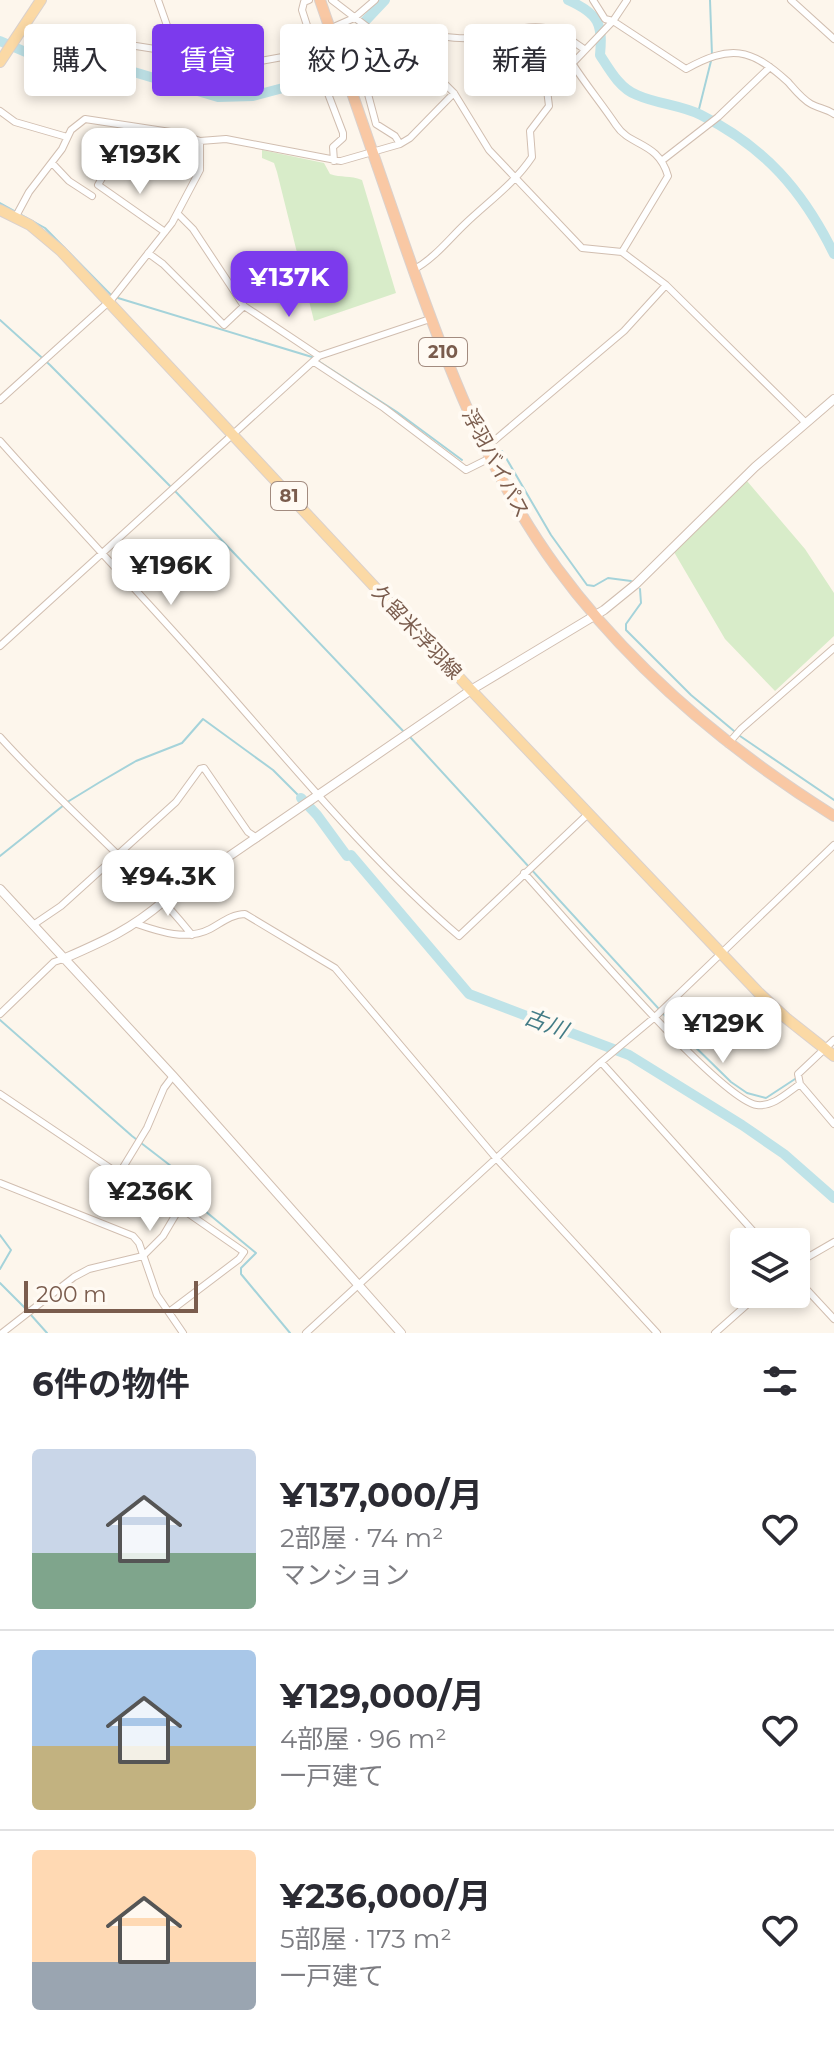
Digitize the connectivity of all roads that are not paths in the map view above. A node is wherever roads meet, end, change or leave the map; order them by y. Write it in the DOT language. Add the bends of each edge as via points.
graph roads {
  1 [pos="41,0"];
  2 [pos="158,0"];
  3 [pos="309,0"];
  4 [pos="320,0"];
  5 [pos="332,0"];
  6 [pos="375,0"];
  7 [pos="593,0"];
  8 [pos="627,0"];
  9 [pos="791,0"];
  10 [pos="354,18"];
  11 [pos="610,23"];
  12 [pos="166,24"];
  13 [pos="307,24"];
  14 [pos="326,24"];
  15 [pos="340,24"];
  16 [pos="362,24"];
  17 [pos="18,35"];
  18 [pos="448,36"];
  19 [pos="834,39"];
  20 [pos="152,48"];
  21 [pos="584,49"];
  22 [pos="576,58"];
  23 [pos="2,59"];
  24 [pos="770,67"];
  25 [pos="576,69"];
  26 [pos="448,87"];
  27 [pos="454,93"];
  28 [pos="329,96"];
  29 [pos="355,96"];
  30 [pos="368,96"];
  31 [pos="548,96"];
  32 [pos="0,111"];
  33 [pos="834,114"];
  34 [pos="127,126"];
  35 [pos="67,137"];
  36 [pos="200,141"];
  37 [pos="400,144"];
  38 [pos="371,151"];
  39 [pos="664,159"];
  40 [pos="334,161"];
  41 [pos="52,163"];
  42 [pos="517,179"];
  43 [pos="92,196"];
  44 [pos="0,210"];
  45 [pos="16,214"];
  46 [pos="178,214"];
  47 [pos="165,232"];
  48 [pos="622,252"];
  49 [pos="148,253"];
  50 [pos="413,270"];
  51 [pos="666,285"];
  52 [pos="111,299"];
  53 [pos="244,306"];
  54 [pos="430,319"];
  55 [pos="316,359"];
  56 [pos="834,399"];
  57 [pos="0,400"];
  58 [pos="806,423"];
  59 [pos="232,435"];
  60 [pos="0,441"];
  61 [pos="484,446"];
  62 [pos="490,458"];
  63 [pos="101,554"];
  64 [pos="595,615"];
  65 [pos="0,646"];
  66 [pos="834,648"];
  67 [pos="471,690"];
  68 [pos="0,737"];
  69 [pos="728,744"];
  70 [pos="319,795"];
  71 [pos="588,814"];
  72 [pos="834,816"];
  73 [pos="257,838"];
  74 [pos="834,845"];
  75 [pos="118,856"];
  76 [pos="524,873"];
  77 [pos="0,889"];
  78 [pos="164,901"];
  79 [pos="137,924"];
  80 [pos="33,925"];
  81 [pos="192,935"];
  82 [pos="722,953"];
  83 [pos="63,959"];
  84 [pos="0,1014"];
  85 [pos="655,1017"];
  86 [pos="834,1040"];
  87 [pos="823,1048"];
  88 [pos="834,1056"];
  89 [pos="601,1062"];
  90 [pos="173,1076"];
  91 [pos="800,1084"];
  92 [pos="0,1094"];
  93 [pos="834,1107"];
  94 [pos="825,1114"];
  95 [pos="834,1124"];
  96 [pos="496,1158"];
  97 [pos="119,1174"];
  98 [pos="0,1183"];
  99 [pos="179,1209"];
  100 [pos="750,1228"];
  101 [pos="834,1242"];
  102 [pos="143,1256"];
  103 [pos="810,1256"];
  104 [pos="358,1284"];
  105 [pos="810,1293"];
  106 [pos="743,1308"];
  107 [pos="169,1312"];
  108 [pos="834,1319"];
  109 [pos="2,1333"];
  110 [pos="183,1333"];
  111 [pos="306,1333"];
  112 [pos="401,1333"];
  113 [pos="657,1333"];
  114 [pos="715,1333"];
  1 -- 17 [label="main road"];
  2 -- 12 [label="street"];
  3 -- 13 [label="street" via="302,10"];
  4 -- 14 [label="highway, 浮羽バイパス / 210"];
  5 -- 10 [label="street"];
  6 -- 10 [label="street"];
  7 -- 11 [label="street"];
  8 -- 11 [label="street"];
  9 -- 19 [label="street"];
  10 -- 15 [label="street"];
  10 -- 16 [label="street"];
  11 -- 21 [label="street"];
  11 -- 24 [label="street" via="686,69 712,55 733,52"];
  17 -- 20 [label="street"];
  17 -- 23 [label="main road"];
  18 -- 21 [label="street" via="468,39 543,28"];
  21 -- 22 [label="street"];
  24 -- 33 [label="street" via="812,105"];
  24 -- 39 [label="street"];
  25 -- 39 [label="street" via="617,127"];
  26 -- 27 [label="street"];
  27 -- 37 [label="street"];
  27 -- 42 [label="street" via="489,150"];
  28 -- 40 [label="street" via="343,133 333,147"];
  29 -- 38 [label="highway, 浮羽バイパス / 210"];
  30 -- 37 [label="street" via="376,124"];
  31 -- 42 [label="street" via="549,106 530,131 532,157"];
  32 -- 35 [label="street" via="15,122"];
  34 -- 35 [label="street" via="85,119"];
  34 -- 36 [label="street"];
  34 -- 47 [label="street" via="98,185"];
  35 -- 41 [label="street"];
  36 -- 40 [label="street" via="226,139"];
  36 -- 46 [label="street" via="200,170"];
  37 -- 38 [label="street"];
  38 -- 40 [label="street"];
  38 -- 50 [label="highway, 浮羽バイパス / 210"];
  39 -- 48 [label="street" via="665,186"];
  41 -- 43 [label="street"];
  41 -- 45 [label="street"];
  42 -- 48 [label="street" via="582,248"];
  42 -- 50 [label="street"];
  44 -- 45 [label="main road, 久留米浮羽線 / 81"];
  45 -- 52 [label="main road, 久留米浮羽線 / 81"];
  46 -- 47 [label="street"];
  46 -- 53 [label="street"];
  47 -- 49 [label="street"];
  48 -- 51 [label="street"];
  49 -- 52 [label="street"];
  49 -- 53 [label="street" via="224,325"];
  50 -- 54 [label="highway, 浮羽バイパス / 210"];
  51 -- 58 [label="street"];
  51 -- 61 [label="street" via="624,331"];
  52 -- 57 [label="street"];
  52 -- 59 [label="main road, 久留米浮羽線 / 81"];
  53 -- 55 [label="street"];
  54 -- 55 [label="street"];
  54 -- 61 [label="highway, 浮羽バイパス / 210"];
  55 -- 59 [label="street"];
  55 -- 62 [label="street" via="466,470"];
  56 -- 58 [label="street"];
  58 -- 64 [label="street" via="636,584"];
  59 -- 63 [label="street"];
  59 -- 67 [label="main road, 久留米浮羽線 / 81"];
  60 -- 63 [label="street"];
  61 -- 62 [label="highway, 浮羽バイパス / 210"];
  62 -- 64 [label="highway, 浮羽バイパス / 210" via="556,566"];
  63 -- 65 [label="street"];
  63 -- 70 [label="street"];
  64 -- 67 [label="street"];
  64 -- 69 [label="highway, 浮羽バイパス / 210" via="655,681"];
  66 -- 69 [label="street"];
  67 -- 70 [label="street"];
  67 -- 71 [label="main road, 久留米浮羽線 / 81"];
  68 -- 75 [label="street"];
  69 -- 72 [label="highway, 浮羽バイパス / 210"];
  70 -- 73 [label="street"];
  70 -- 76 [label="street" via="360,842 459,936"];
  71 -- 76 [label="street"];
  71 -- 82 [label="main road, 久留米浮羽線 / 81"];
  73 -- 75 [label="street" via="204,768"];
  73 -- 78 [label="street"];
  74 -- 82 [label="street"];
  75 -- 78 [label="street"];
  75 -- 80 [label="street"];
  76 -- 85 [label="street"];
  77 -- 80 [label="street"];
  78 -- 79 [label="street"];
  78 -- 81 [label="street"];
  79 -- 81 [label="street"];
  79 -- 83 [label="street"];
  80 -- 83 [label="street"];
  81 -- 96 [label="street" via="245,914 335,968"];
  82 -- 85 [label="street"];
  82 -- 87 [label="main road, 久留米浮羽線 / 81"];
  83 -- 84 [label="street"];
  83 -- 90 [label="street"];
  85 -- 89 [label="street"];
  85 -- 91 [label="street" via="711,1075 745,1101 768,1104"];
  86 -- 87 [label="street"];
  87 -- 88 [label="main road, 久留米浮羽線 / 81"];
  87 -- 91 [label="street" via="798,1074"];
  89 -- 96 [label="street"];
  89 -- 100 [label="street"];
  90 -- 97 [label="street"];
  90 -- 104 [label="street"];
  91 -- 94 [label="street"];
  92 -- 97 [label="street"];
  93 -- 94 [label="street"];
  94 -- 95 [label="street"];
  96 -- 104 [label="street"];
  96 -- 113 [label="street"];
  97 -- 99 [label="street"];
  98 -- 102 [label="street" via="127,1232"];
  99 -- 102 [label="street"];
  99 -- 107 [label="street" via="244,1255"];
  101 -- 103 [label="street"];
  102 -- 107 [label="street"];
  102 -- 109 [label="street" via="74,1277"];
  104 -- 111 [label="street"];
  104 -- 112 [label="street"];
  105 -- 108 [label="street"];
  106 -- 114 [label="street"];
  107 -- 110 [label="street"];
}
